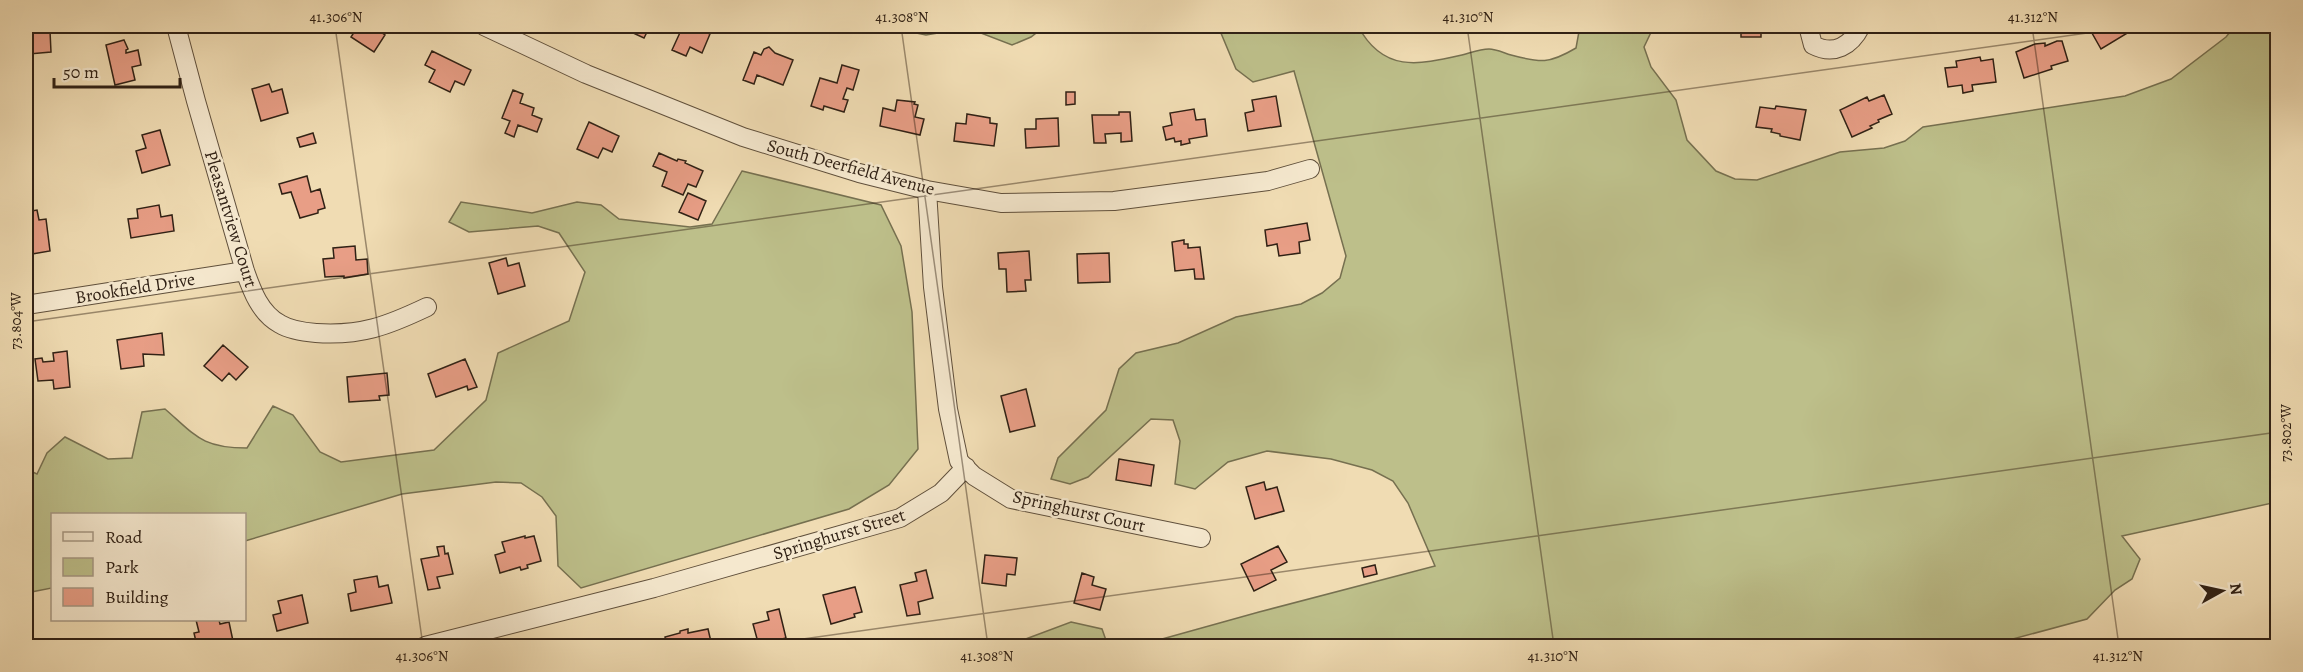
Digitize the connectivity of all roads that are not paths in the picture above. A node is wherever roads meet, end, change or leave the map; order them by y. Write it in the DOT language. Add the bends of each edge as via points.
graph roads {
  1 [pos="176,26"];
  2 [pos="484,26"];
  3 [pos="1808,26"];
  4 [pos="1861,26"];
  5 [pos="1310,169"];
  6 [pos="927,190"];
  7 [pos="245,271"];
  8 [pos="26,305"];
  9 [pos="427,307"];
  10 [pos="966,467"];
  11 [pos="1201,538"];
  12 [pos="425,646"];
  1 -- 7 [label="street, Pleasantview Court"];
  2 -- 6 [label="street, South Deerfield Avenue" via="586,74 743,136"];
  3 -- 4 [label="street" via="1813,45 1822,50 1847,45"];
  5 -- 6 [label="street, South Deerfield Avenue" via="1268,181 1114,201 1001,203"];
  6 -- 10 [label="street" via="933,287 948,409 959,461"];
  7 -- 8 [label="street, Brookfield Drive"];
  7 -- 9 [label="street, Pleasantview Court" via="264,311 280,324 302,332 368,331"];
  10 -- 11 [label="street, Springhurst Court" via="1011,499"];
  10 -- 12 [label="street, Springhurst Street" via="941,493 900,519 654,588"];
}
